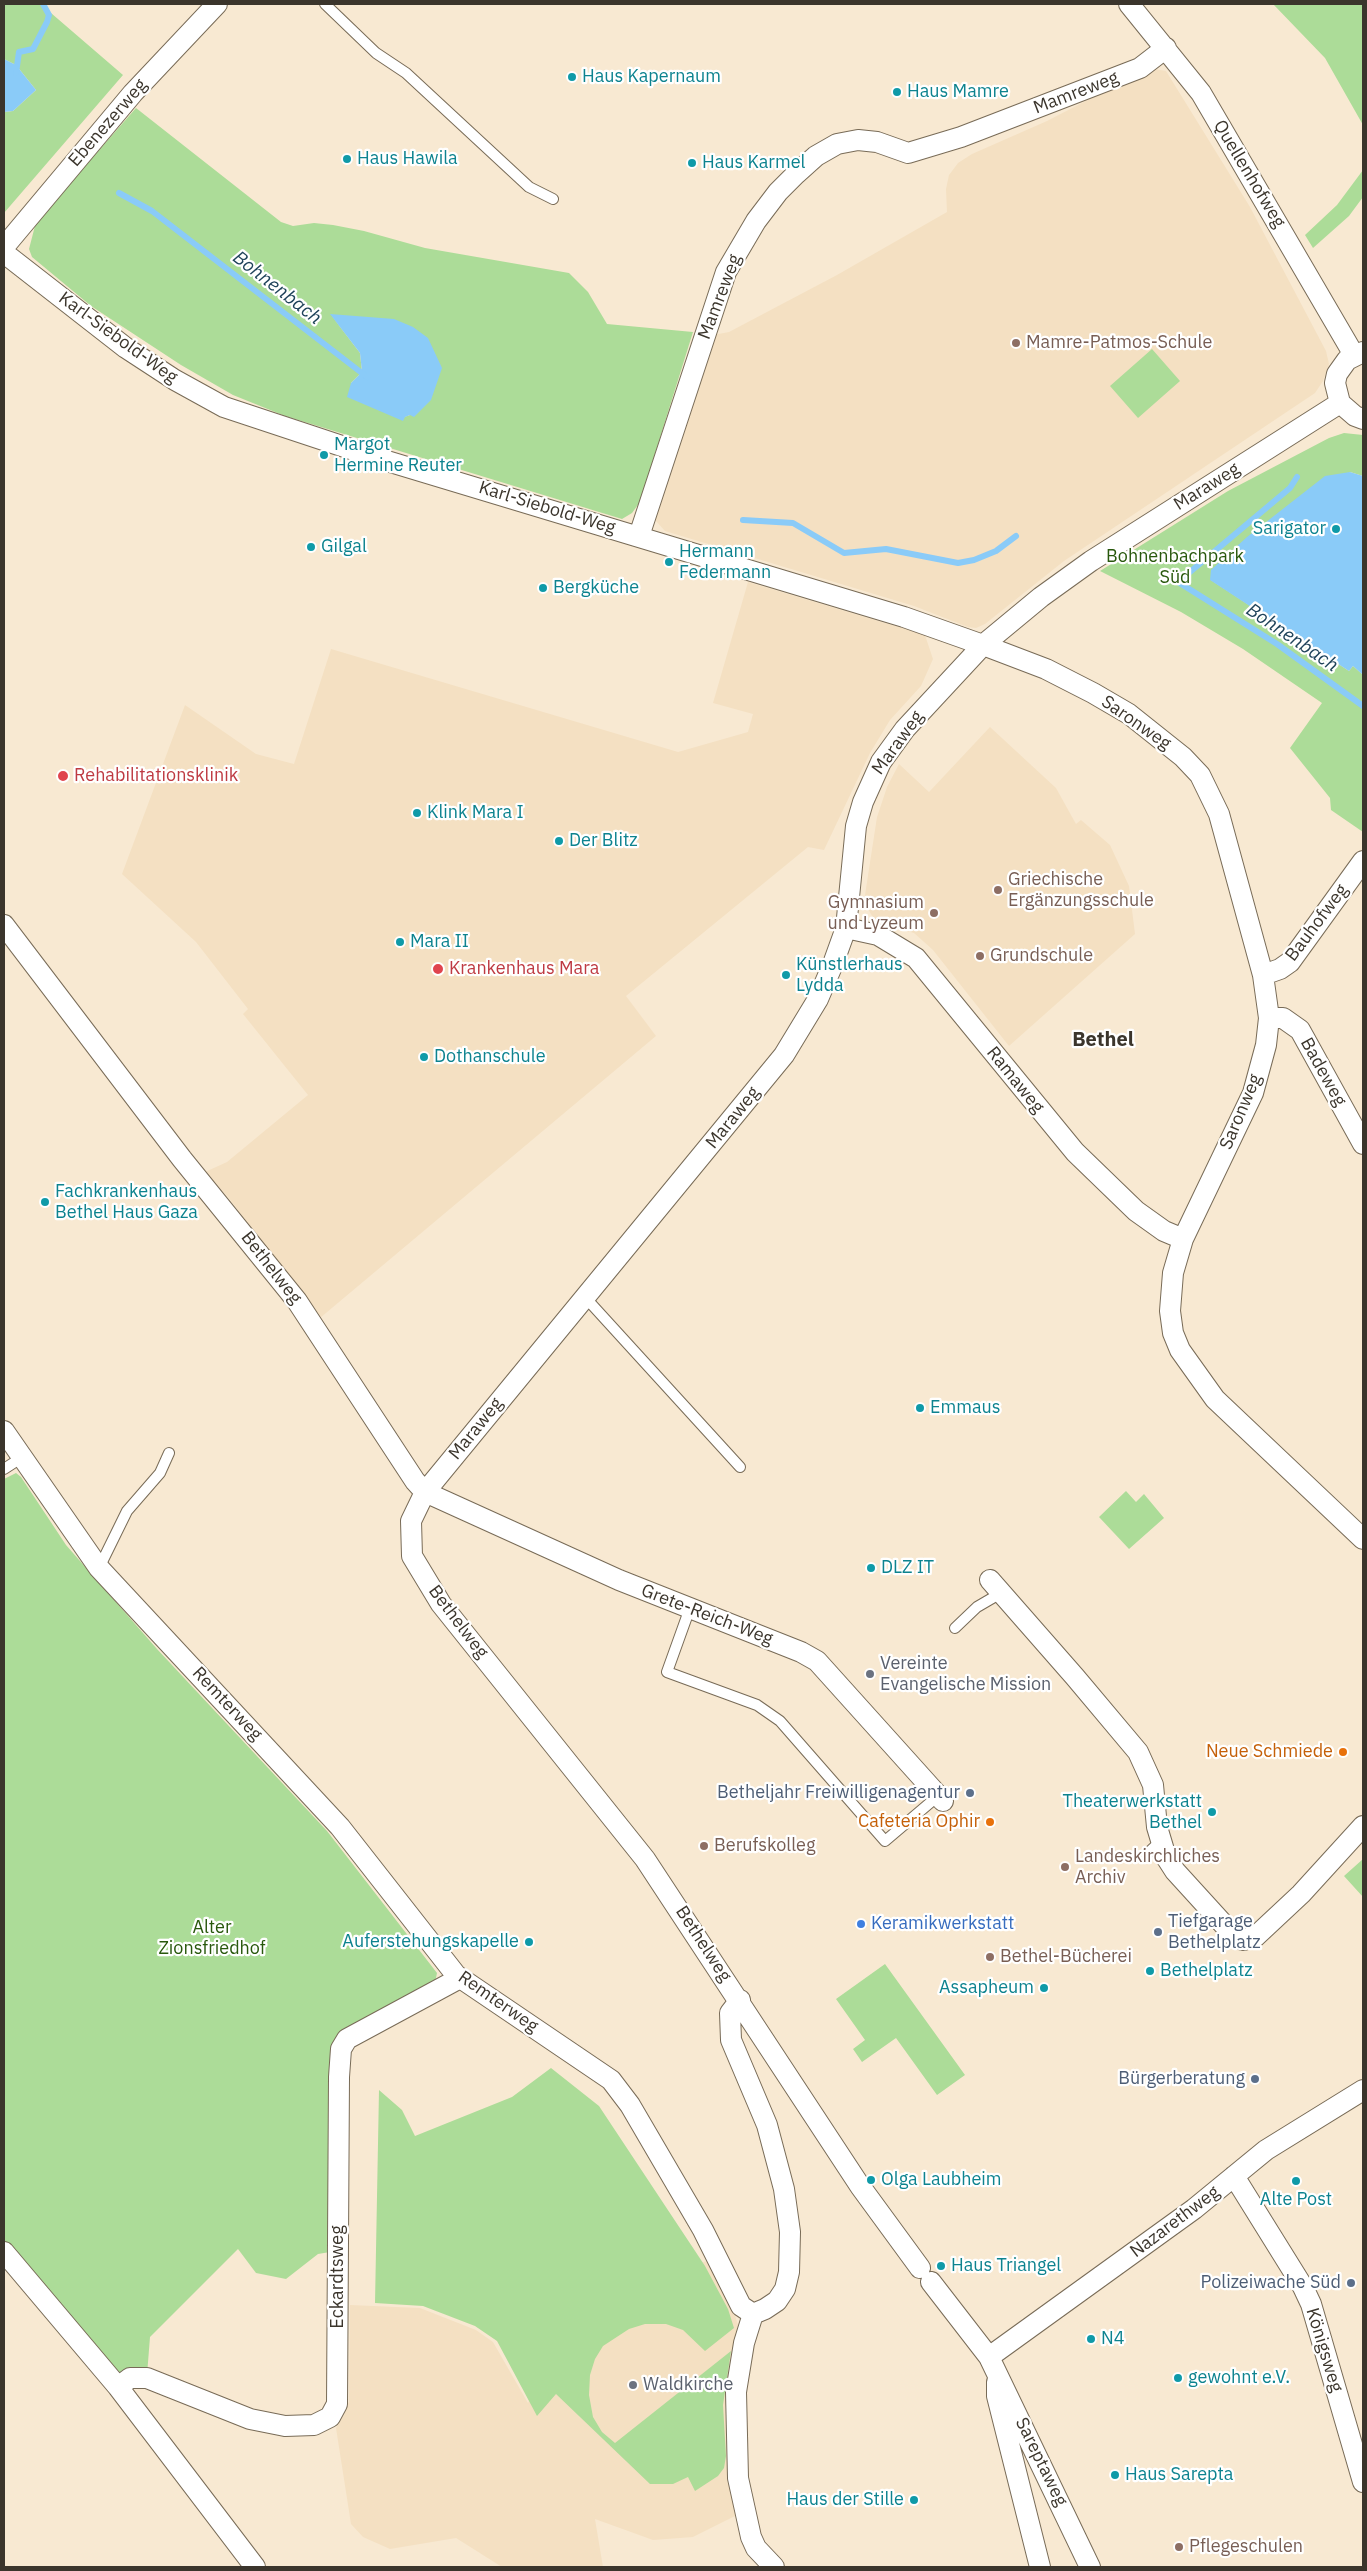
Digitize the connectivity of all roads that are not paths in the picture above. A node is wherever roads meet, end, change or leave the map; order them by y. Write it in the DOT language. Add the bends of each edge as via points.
graph roads {
  1 [pos="217,4"];
  2 [pos="325,4"];
  3 [pos="1129,4"];
  4 [pos="1166,48"];
  5 [pos="553,199"];
  6 [pos="4,247"];
  7 [pos="4,253"];
  8 [pos="1358,354"];
  9 [pos="1340,403"];
  10 [pos="1363,419"];
  11 [pos="639,536"];
  12 [pos="983,646"];
  13 [pos="1363,861"];
  14 [pos="4,925"];
  15 [pos="846,928"];
  16 [pos="1263,975"];
  17 [pos="1269,1018"];
  18 [pos="1363,1144"];
  19 [pos="1183,1240"];
  20 [pos="584,1296"];
  21 [pos="4,1431"];
  22 [pos="169,1453"];
  23 [pos="22,1458"];
  24 [pos="740,1467"];
  25 [pos="4,1470"];
  26 [pos="425,1492"];
  27 [pos="1363,1539"];
  28 [pos="100,1568"];
  29 [pos="996,1586"];
  30 [pos="690,1608"];
  31 [pos="955,1628"];
  32 [pos="941,1798"];
  33 [pos="1363,1826"];
  34 [pos="460,1978"];
  35 [pos="740,2000"];
  36 [pos="1363,2090"];
  37 [pos="1234,2176"];
  38 [pos="4,2252"];
  39 [pos="753,2314"];
  40 [pos="989,2357"];
  41 [pos="999,2376"];
  42 [pos="118,2387"];
  43 [pos="1363,2482"];
  44 [pos="255,2567"];
  45 [pos="774,2567"];
  46 [pos="1040,2567"];
  47 [pos="1090,2567"];
  1 -- 6 [label="street, Ebenezerweg" via="133,93"];
  2 -- 5 [label="lane" via="376,53 406,73 530,187"];
  3 -- 4 [label="street, Quellenhofweg"];
  4 -- 8 [label="street, Quellenhofweg" via="1201,93"];
  4 -- 11 [label="street, Mamreweg" via="1140,68 961,138 908,153 877,142 858,140 837,144 816,156 796,174 756,221 726,272"];
  7 -- 11 [label="street, Karl-Siebold-Weg" via="126,348 224,407 387,461"];
  8 -- 9 [label="street" via="1337,374 1336,392"];
  9 -- 10 [label="street"];
  9 -- 12 [label="street, Maraweg" via="1091,561 1041,597"];
  11 -- 12 [label="street, Karl-Siebold-Weg" via="904,617"];
  12 -- 15 [label="street, Maraweg" via="905,729 872,779 856,826"];
  12 -- 16 [label="street, Saronweg" via="1046,669 1129,714 1183,757 1200,776 1223,828"];
  13 -- 16 [label="street, Bauhofweg" via="1290,962"];
  14 -- 26 [label="street, Bethelweg" via="182,1159 298,1301"];
  15 -- 19 [label="street, Ramaweg" via="878,935 916,958 1075,1152 1136,1211"];
  15 -- 20 [label="street, Maraweg" via="818,999 784,1055"];
  16 -- 17 [label="street, Saronweg"];
  17 -- 18 [label="street, Badeweg" via="1283,1018 1300,1030"];
  17 -- 19 [label="street, Saronweg" via="1266,1045 1253,1093"];
  19 -- 27 [label="street, Saronweg" via="1173,1273 1170,1311 1173,1333 1180,1350 1215,1399"];
  20 -- 24 [label="lane"];
  20 -- 26 [label="street, Maraweg"];
  21 -- 23 [label="street, Remterweg"];
  22 -- 28 [label="lane" via="160,1473 127,1511"];
  23 -- 25 [label="lane"];
  23 -- 28 [label="street, Remterweg"];
  26 -- 30 [label="street, Grete-Reich-Weg" via="610,1576"];
  26 -- 35 [label="street, Bethelweg" via="411,1521 412,1556 441,1604 645,1859"];
  28 -- 34 [label="street, Remterweg" via="340,1827"];
  29 -- 31 [label="lane"];
  29 -- 33 [label="street" via="1138,1752 1153,1785 1154,1847 1233,1936 1246,1940 1255,1937"];
  30 -- 32 [label="street, Grete-Reich-Weg" via="817,1661"];
  30 -- 32 [label="lane" via="667,1672 757,1705 780,1721 885,1841"];
  34 -- 39 [label="street, Remterweg" via="611,2080 630,2105 703,2230 741,2306"];
  34 -- 42 [label="street, Eckardtsweg" via="347,2039 341,2049 337,2404 330,2417 314,2425 285,2426 250,2419 147,2378 130,2378"];
  35 -- 39 [label="street" via="730,2013 730,2040 773,2144 790,2232 786,2290 765,2310"];
  35 -- 40 [label="street, Bethelweg" via="860,2186"];
  36 -- 37 [label="street, Nazarethweg" via="1266,2150"];
  37 -- 40 [label="street, Nazarethweg" via="1194,2210"];
  37 -- 43 [label="street, Königsweg" via="1311,2304"];
  38 -- 42 [label="street"];
  39 -- 45 [label="street" via="744,2343 736,2392 738,2478 751,2537 756,2548"];
  40 -- 41 [label="street, Sareptaweg"];
  41 -- 46 [label="street" via="996,2396"];
  41 -- 47 [label="street, Sareptaweg"];
  42 -- 44 [label="street"];
}
